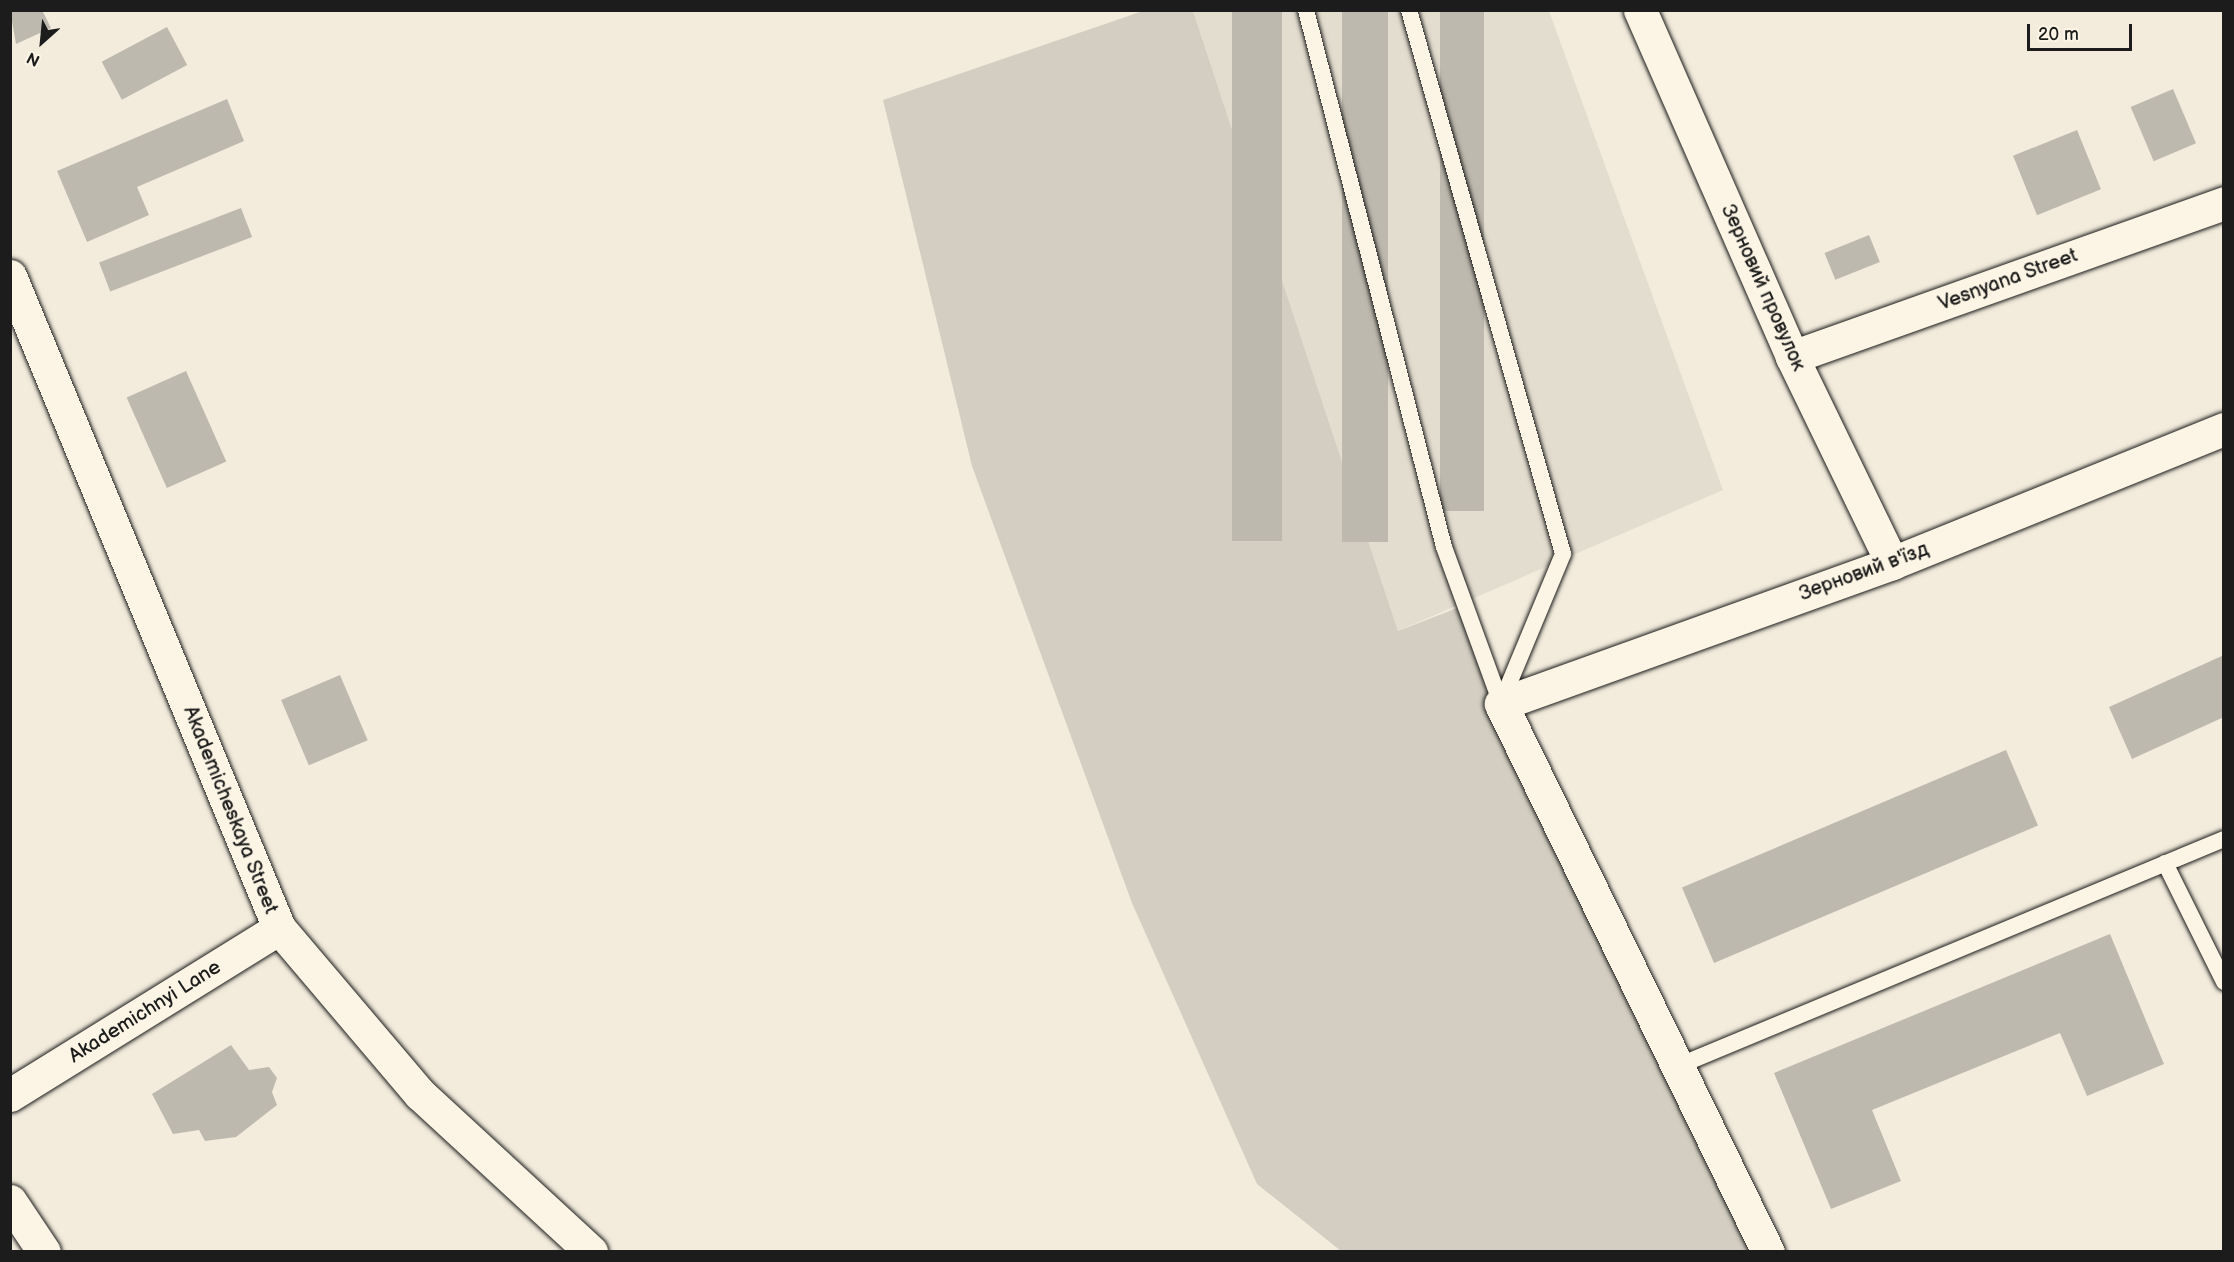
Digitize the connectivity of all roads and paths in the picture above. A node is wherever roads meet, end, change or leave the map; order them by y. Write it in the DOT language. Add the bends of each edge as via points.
graph roads {
  1 [pos="1306,10"];
  2 [pos="1409,10"];
  3 [pos="1640,10"];
  4 [pos="2223,203"];
  5 [pos="10,276"];
  6 [pos="1792,357"];
  7 [pos="2223,429"];
  8 [pos="1892,563"];
  9 [pos="1501,704"];
  10 [pos="2223,839"];
  11 [pos="2165,863"];
  12 [pos="279,928"];
  13 [pos="2223,982"];
  14 [pos="1678,1066"];
  15 [pos="10,1095"];
  16 [pos="10,1201"];
  17 [pos="44,1251"];
  18 [pos="591,1251"];
  19 [pos="1768,1251"];
  1 -- 9 [label="lane" via="1444,547"];
  2 -- 9 [label="lane" via="1563,554"];
  3 -- 6 [label="street, Зерновий провулок"];
  4 -- 6 [label="street, Vesnyana Street"];
  5 -- 12 [label="street, Akademicheskaya Street"];
  6 -- 8 [label="street, Зерновий провулок"];
  7 -- 8 [label="street, Зерновий в'їзд"];
  8 -- 9 [label="street, Зерновий в'їзд"];
  9 -- 14 [label="street"];
  10 -- 11 [label="lane"];
  11 -- 13 [label="lane"];
  11 -- 14 [label="lane"];
  12 -- 15 [label="street, Akademichnyi Lane"];
  12 -- 18 [label="street, Akademicheskaya Street" via="420,1094"];
  14 -- 19 [label="street"];
  16 -- 17 [label="street"];
}
